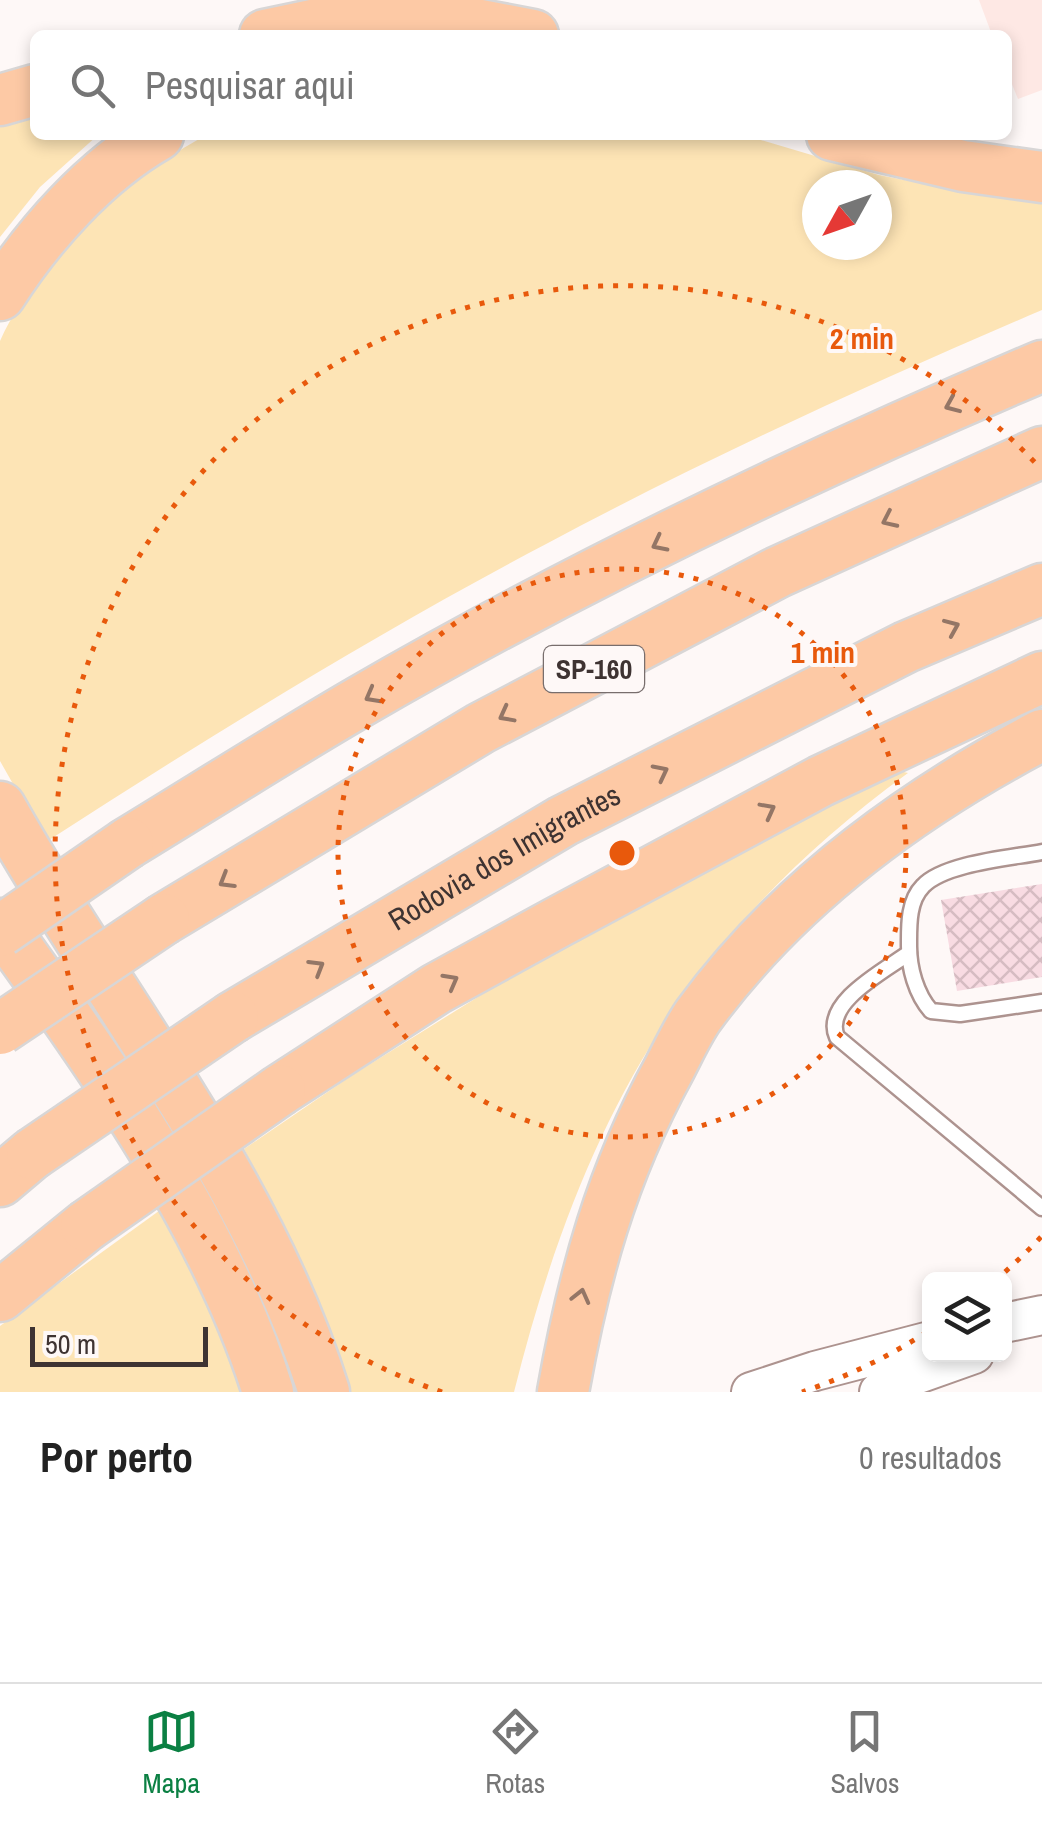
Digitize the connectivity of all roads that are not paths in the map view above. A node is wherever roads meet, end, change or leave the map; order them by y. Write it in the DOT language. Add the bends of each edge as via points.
graph roads {
  1 [pos="289,30"];
  2 [pos="505,30"];
  3 [pos="30,91"];
  4 [pos="0,100"];
  5 [pos="152,140"];
  6 [pos="853,140"];
  7 [pos="1042,177"];
  8 [pos="0,294"];
  9 [pos="1042,366"];
  10 [pos="1042,452"];
  11 [pos="1042,588"];
  12 [pos="1042,677"];
  13 [pos="1042,734"];
  14 [pos="0,808"];
  15 [pos="1042,852"];
  16 [pos="0,928"];
  17 [pos="909,953"];
  18 [pos="1042,1002"];
  19 [pos="0,1030"];
  20 [pos="16,1168"];
  21 [pos="1042,1208"];
  22 [pos="0,1296"];
  23 [pos="1042,1315"];
  24 [pos="1012,1321"];
  25 [pos="1042,1340"];
  26 [pos="922,1343"];
  27 [pos="1012,1346"];
  28 [pos="952,1362"];
  29 [pos="268,1392"];
  30 [pos="324,1392"];
  31 [pos="564,1392"];
  32 [pos="750,1392"];
  33 [pos="879,1392"];
  1 -- 2 [label="highway" via="449,20"];
  3 -- 4 [label="highway"];
  5 -- 8 [label="highway" via="69,206"];
  6 -- 7 [label="highway"];
  9 -- 16 [label="highway, one-way, bridge" via="828,458 532,608 362,701"];
  10 -- 19 [label="highway, SP-160, one-way, bridge" via="778,572 481,728 164,919"];
  20 -- 11 [label="highway, Rodovia dos Imigrantes, one-way, bridge" via="234,1017 563,821 906,646"];
  22 -- 12 [label="highway, one-way, bridge" via="86,1226 436,990 821,781"];
  31 -- 13 [label="highway, one-way" via="579,1304 611,1192 697,1018 766,935 846,860 918,806"];
  14 -- 30 [label="highway" via="240,1197"];
  15 -- 17 [label="lane" via="952,870 922,887 912,905"];
  16 -- 29 [label="highway" via="89,1046 204,1237"];
  17 -- 18 [label="lane" via="919,994 931,1011 960,1014"];
  17 -- 21 [label="lane" via="837,1010 837,1038"];
  23 -- 24 [label="main road"];
  25 -- 27 [label="main road"];
  26 -- 32 [label="main road"];
  28 -- 33 [label="main road"];
}
